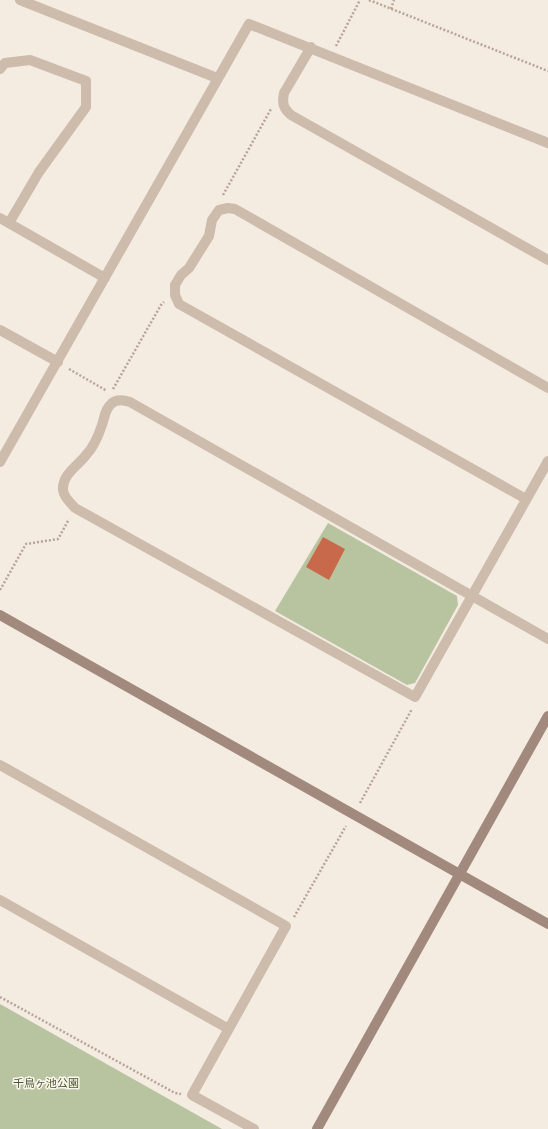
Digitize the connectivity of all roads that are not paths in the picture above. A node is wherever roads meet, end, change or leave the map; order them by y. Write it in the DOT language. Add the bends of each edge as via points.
graph roads {
  1 [pos="20,0"];
  2 [pos="311,47"];
  3 [pos="0,69"];
  4 [pos="217,78"];
  5 [pos="548,143"];
  6 [pos="5,221"];
  7 [pos="548,260"];
  8 [pos="105,278"];
  9 [pos="0,330"];
  10 [pos="58,362"];
  11 [pos="548,388"];
  12 [pos="548,461"];
  13 [pos="0,462"];
  14 [pos="526,499"];
  15 [pos="473,596"];
  16 [pos="0,615"];
  17 [pos="548,639"];
  18 [pos="548,716"];
  19 [pos="0,765"];
  20 [pos="458,874"];
  21 [pos="0,900"];
  22 [pos="548,924"];
  23 [pos="227,1028"];
  24 [pos="254,1129"];
  25 [pos="316,1129"];
  1 -- 4 [label="street"];
  2 -- 4 [label="street" via="249,24"];
  2 -- 5 [label="street"];
  2 -- 7 [label="street" via="284,93 284,109"];
  3 -- 6 [label="street" via="5,63 30,60 86,81 86,107"];
  4 -- 8 [label="street"];
  6 -- 8 [label="street"];
  8 -- 10 [label="street"];
  9 -- 10 [label="street"];
  10 -- 13 [label="street"];
  11 -- 14 [label="street" via="235,209 219,210 212,220 209,236 189,268 174,284 174,294 179,304 192,312"];
  12 -- 14 [label="street"];
  14 -- 15 [label="street"];
  15 -- 15 [label="street" via="123,400 114,401 106,409 102,425 87,455 69,473 65,481 63,491 76,508 414,697"];
  15 -- 17 [label="street"];
  16 -- 20 [label="street"];
  18 -- 20 [label="street"];
  19 -- 23 [label="street" via="286,926"];
  20 -- 22 [label="street"];
  20 -- 25 [label="street"];
  21 -- 23 [label="street"];
  23 -- 24 [label="street" via="192,1095"];
}
